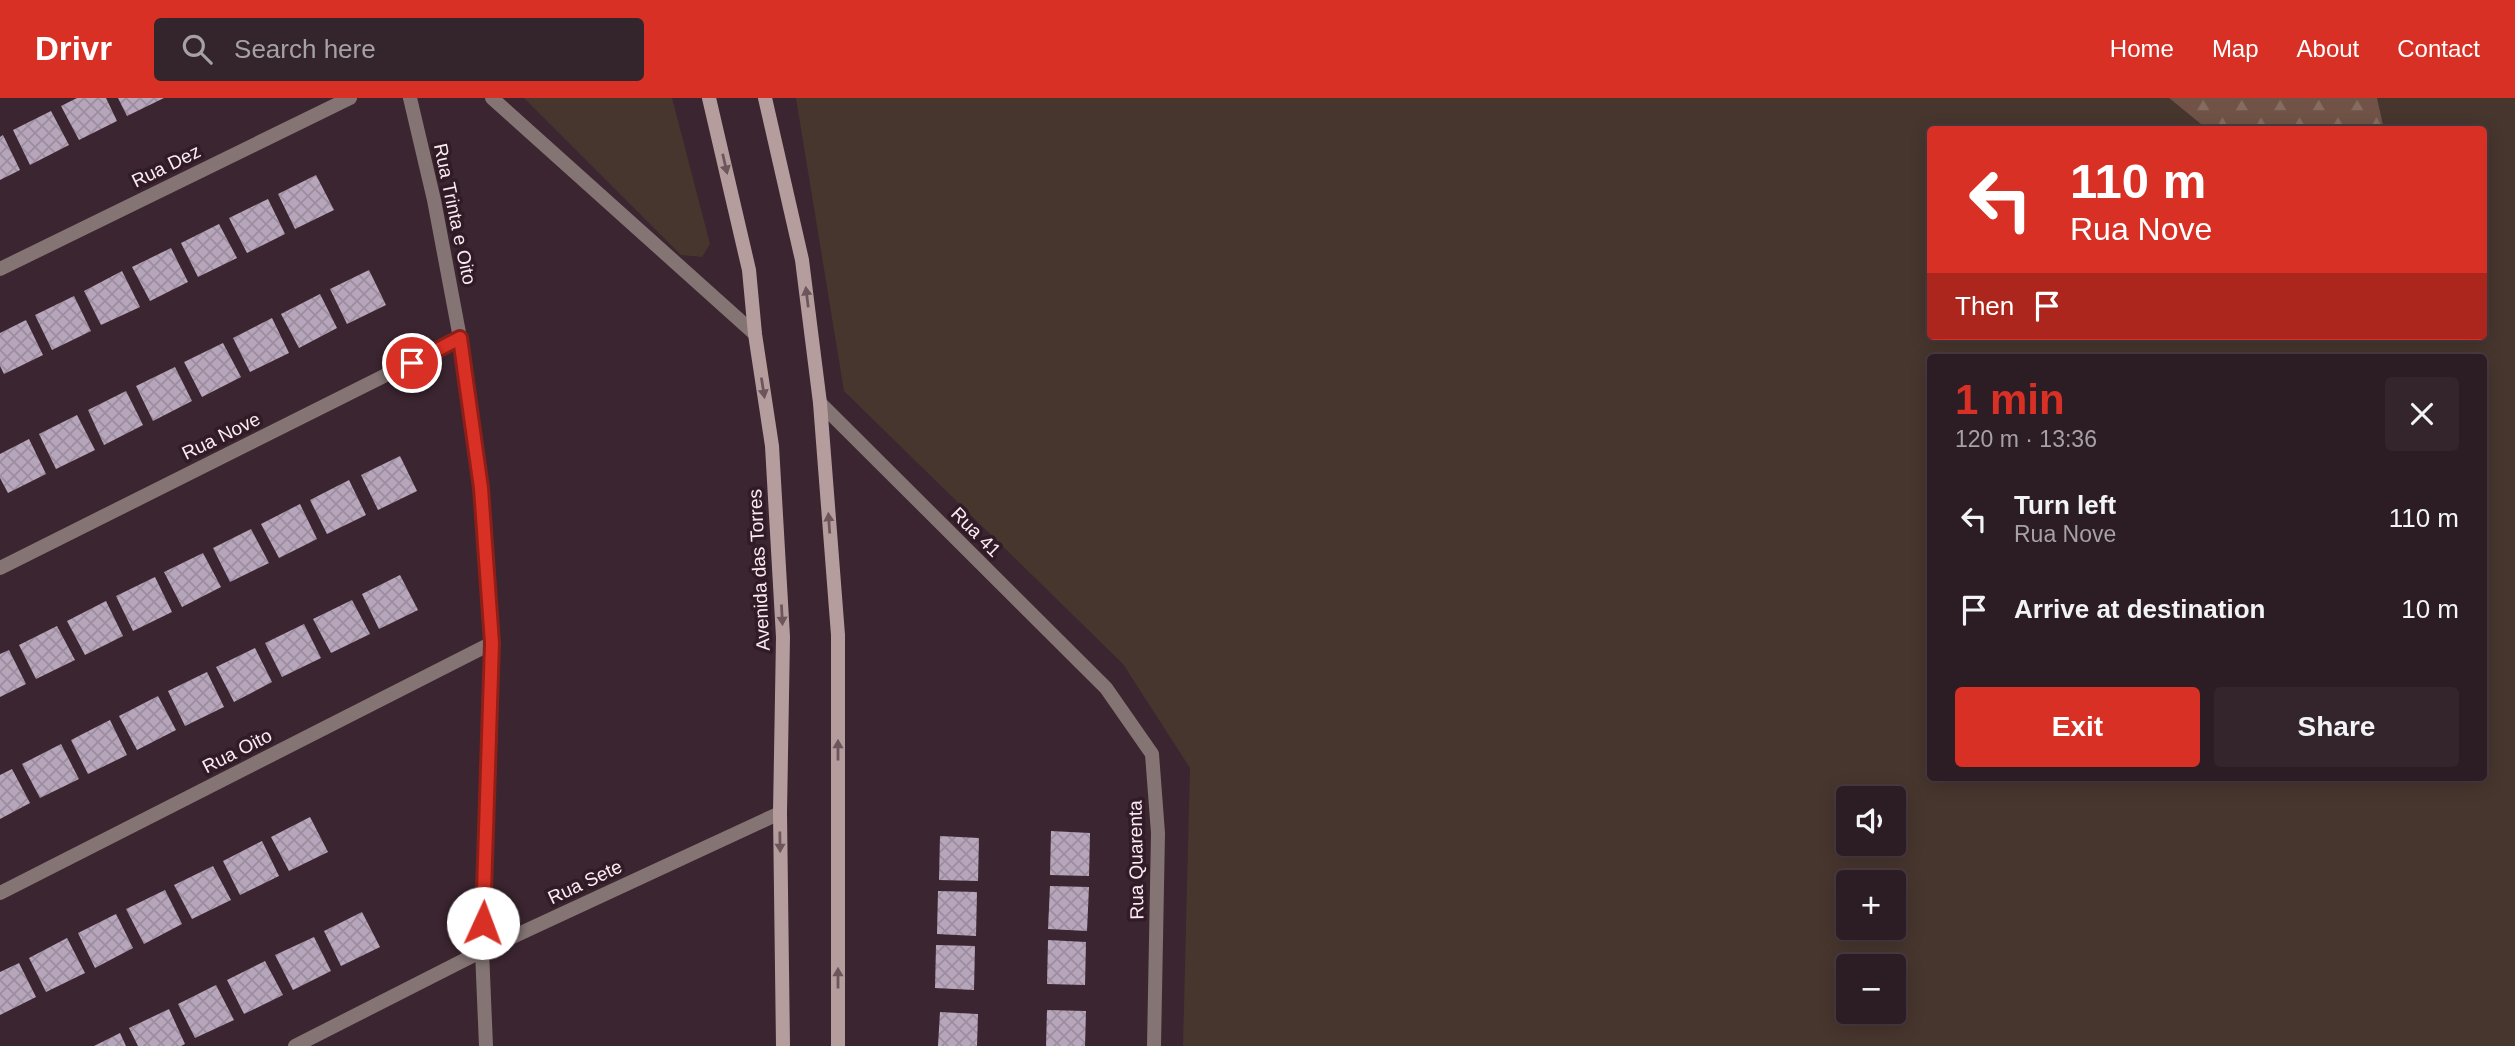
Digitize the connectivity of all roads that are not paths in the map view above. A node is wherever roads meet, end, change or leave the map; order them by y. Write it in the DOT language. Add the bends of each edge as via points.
graph roads {
  1 [pos="350,98"];
  2 [pos="410,98"];
  3 [pos="492,98"];
  4 [pos="709,98"];
  5 [pos="765,98"];
  6 [pos="0,269"];
  7 [pos="755,334"];
  8 [pos="460,338"];
  9 [pos="820,403"];
  10 [pos="0,568"];
  11 [pos="492,643"];
  12 [pos="1106,688"];
  13 [pos="780,813"];
  14 [pos="0,893"];
  15 [pos="482,951"];
  16 [pos="295,1046"];
  17 [pos="486,1046"];
  18 [pos="783,1046"];
  19 [pos="838,1046"];
  20 [pos="1154,1046"];
  1 -- 6 [label="street, Rua Dez"];
  2 -- 8 [label="street, Rua Trinta e Oito"];
  3 -- 7 [label="street"];
  4 -- 7 [label="main road, Avenida das Torres, one-way" via="749,270"];
  9 -- 5 [label="main road, one-way" via="802,260"];
  7 -- 13 [label="main road, Avenida das Torres, one-way" via="772,446 783,637"];
  8 -- 10 [label="street, Rua Nove"];
  8 -- 11 [label="street, Rua Trinta e Oito" via="481,488"];
  9 -- 12 [label="street, Rua 41"];
  19 -- 9 [label="main road, one-way" via="838,635"];
  11 -- 14 [label="street, Rua Oito"];
  11 -- 15 [label="street, Rua Trinta e Oito"];
  12 -- 20 [label="street, Rua Quarenta" via="1152,754 1158,833"];
  13 -- 15 [label="street, Rua Sete"];
  13 -- 18 [label="main road, Avenida das Torres, one-way"];
  15 -- 16 [label="street, Rua Sete"];
  15 -- 17 [label="street, Rua Trinta e Oito"];
}
